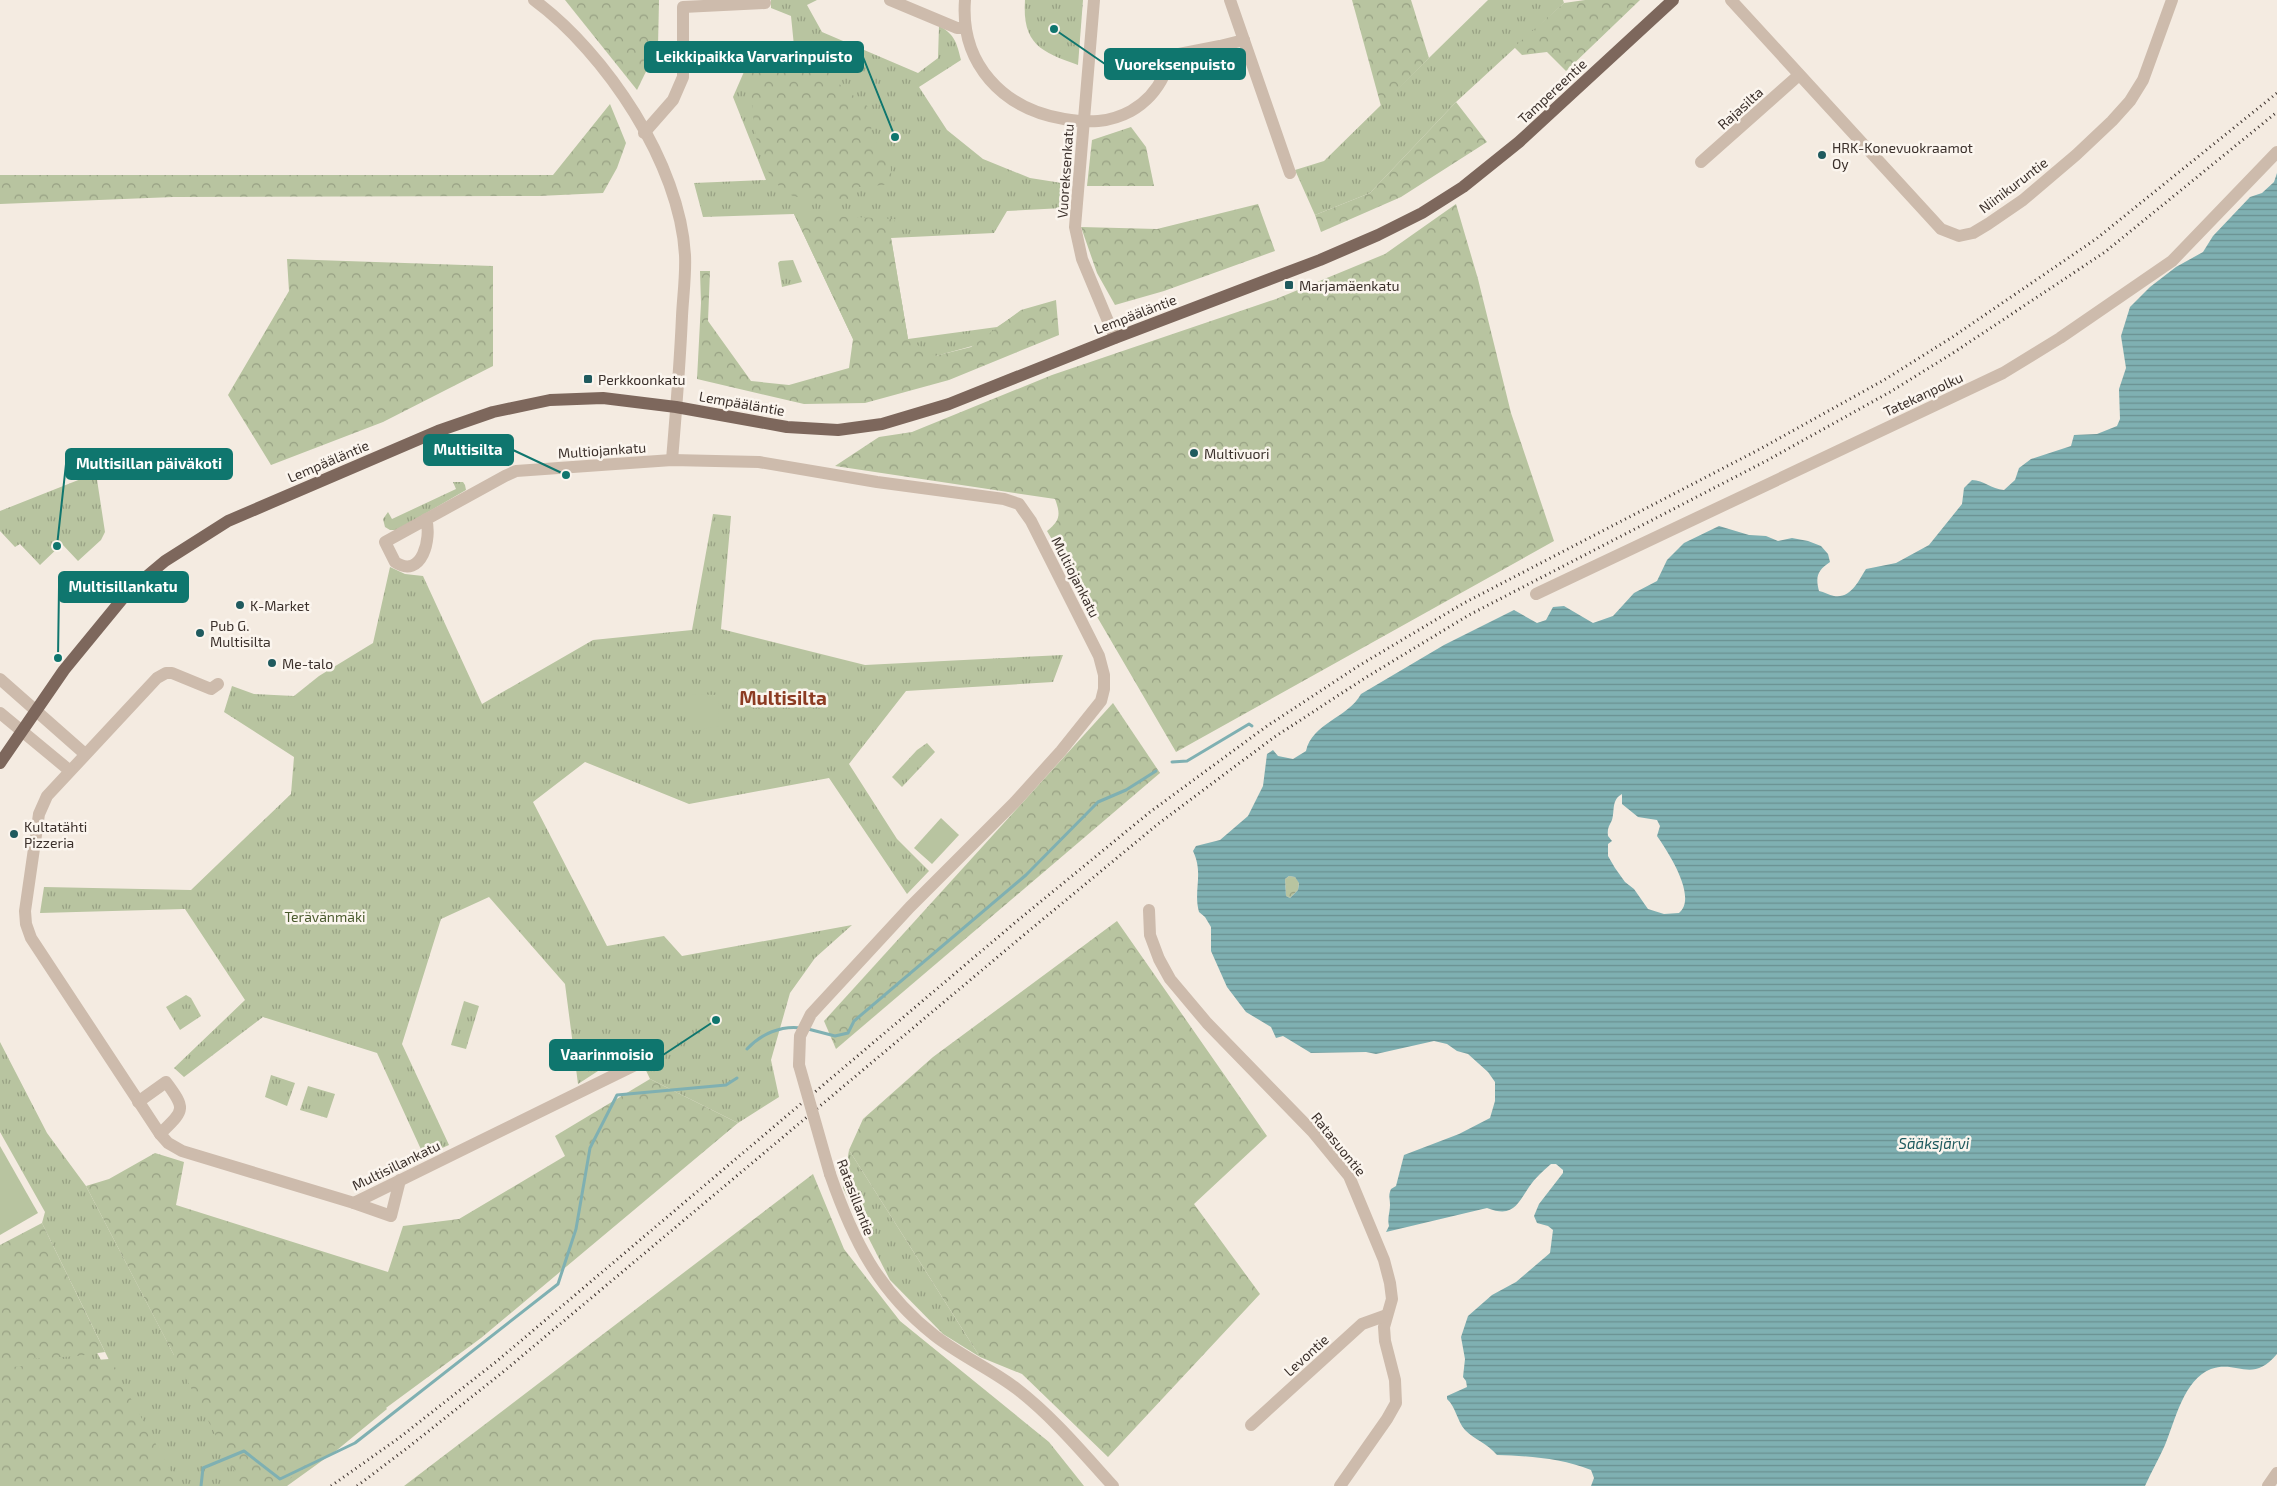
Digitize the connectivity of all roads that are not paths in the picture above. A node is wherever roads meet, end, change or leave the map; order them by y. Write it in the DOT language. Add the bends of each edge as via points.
graph roads {
  1 [pos="534,0"];
  2 [pos="890,0"];
  3 [pos="965,0"];
  4 [pos="1094,0"];
  5 [pos="1230,0"];
  6 [pos="1673,0"];
  7 [pos="1731,0"];
  8 [pos="2172,0"];
  9 [pos="766,3"];
  10 [pos="965,28"];
  11 [pos="1244,40"];
  12 [pos="1798,75"];
  13 [pos="1083,122"];
  14 [pos="644,133"];
  15 [pos="2277,152"];
  16 [pos="1701,162"];
  17 [pos="1290,173"];
  18 [pos="1446,199"];
  19 [pos="1115,338"];
  20 [pos="676,407"];
  21 [pos="672,460"];
  22 [pos="426,519"];
  23 [pos="1536,594"];
  24 [pos="0,679"];
  25 [pos="218,684"];
  26 [pos="37,710"];
  27 [pos="0,712"];
  28 [pos="23,730"];
  29 [pos="85,754"];
  30 [pos="0,763"];
  31 [pos="69,770"];
  32 [pos="1149,910"];
  33 [pos="887,932"];
  34 [pos="639,1063"];
  35 [pos="138,1102"];
  36 [pos="160,1134"];
  37 [pos="400,1180"];
  38 [pos="354,1203"];
  39 [pos="1387,1315"];
  40 [pos="1251,1425"];
  41 [pos="2277,1473"];
  42 [pos="1113,1486"];
  43 [pos="1340,1486"];
  44 [pos="2268,1486"];
  1 -- 14 [label="street" via="597,59"];
  2 -- 10 [label="street" via="957,28"];
  3 -- 10 [label="street"];
  4 -- 13 [label="street, Vuoreksenkatu"];
  5 -- 11 [label="street"];
  6 -- 18 [label="main road, Tampereentie" via="1519,142"];
  7 -- 12 [label="street, Niinikuruntie"];
  8 -- 12 [label="street, Niinikuruntie" via="2147,71 2130,101 2076,155 2023,200 1973,232 1959,236 1941,229"];
  9 -- 14 [label="street" via="682,7 683,77 673,100"];
  10 -- 13 [label="street" via="979,66 1011,100 1049,117"];
  11 -- 13 [label="street" via="1174,55 1156,88 1140,104 1118,117"];
  11 -- 17 [label="street"];
  12 -- 16 [label="street, Rajasilta"];
  13 -- 19 [label="street, Vuoreksenkatu" via="1076,236 1088,275"];
  14 -- 20 [label="street" via="665,173 684,248"];
  15 -- 23 [label="street, Tatekanpolku" via="2172,261 2003,373"];
  18 -- 19 [label="main road, Lempääläntie" via="1378,236"];
  19 -- 20 [label="main road, Lempääläntie" via="949,404 860,428 787,427"];
  20 -- 21 [label="street"];
  20 -- 26 [label="main road, Lempääläntie" via="603,398 569,398 507,408 438,430 228,521 165,561 128,592 64,670"];
  21 -- 22 [label="street, Multiojankatu" via="516,471"];
  21 -- 33 [label="street, Multiojankatu" via="759,462 1019,504 1031,521 1099,656 1104,675 1102,701 1015,802"];
  24 -- 26 [label="street"];
  25 -- 29 [label="street, Multisillankatu" via="211,689 166,673 157,678"];
  26 -- 28 [label="main road, Lempääläntie"];
  26 -- 29 [label="street"];
  27 -- 28 [label="street"];
  28 -- 30 [label="main road, Lempääläntie"];
  28 -- 31 [label="street"];
  29 -- 31 [label="street, Multisillankatu"];
  31 -- 35 [label="street, Multisillankatu" via="47,796 39,814 25,911 26,924 31,938"];
  32 -- 39 [label="street, Ratasuontie" via="1150,935 1170,979 1207,1023 1312,1131 1349,1176 1384,1260 1392,1299"];
  33 -- 42 [label="street, Ratasillantie, bridge" via="811,1014 800,1036 799,1065 830,1174 853,1234 887,1288 935,1336 1016,1388 1053,1420"];
  34 -- 37 [label="street, Multisillankatu"];
  35 -- 36 [label="street, Multisillankatu"];
  35 -- 36 [label="street" via="166,1082 179,1099 182,1107 179,1115"];
  36 -- 38 [label="street, Multisillankatu" via="182,1151"];
  37 -- 38 [label="street, Multisillankatu"];
  37 -- 38 [label="street" via="391,1216"];
  39 -- 40 [label="street, Levontie" via="1362,1324"];
  39 -- 43 [label="street, Ratasuontie" via="1385,1341 1396,1403"];
  41 -- 44 [label="street"];
}
